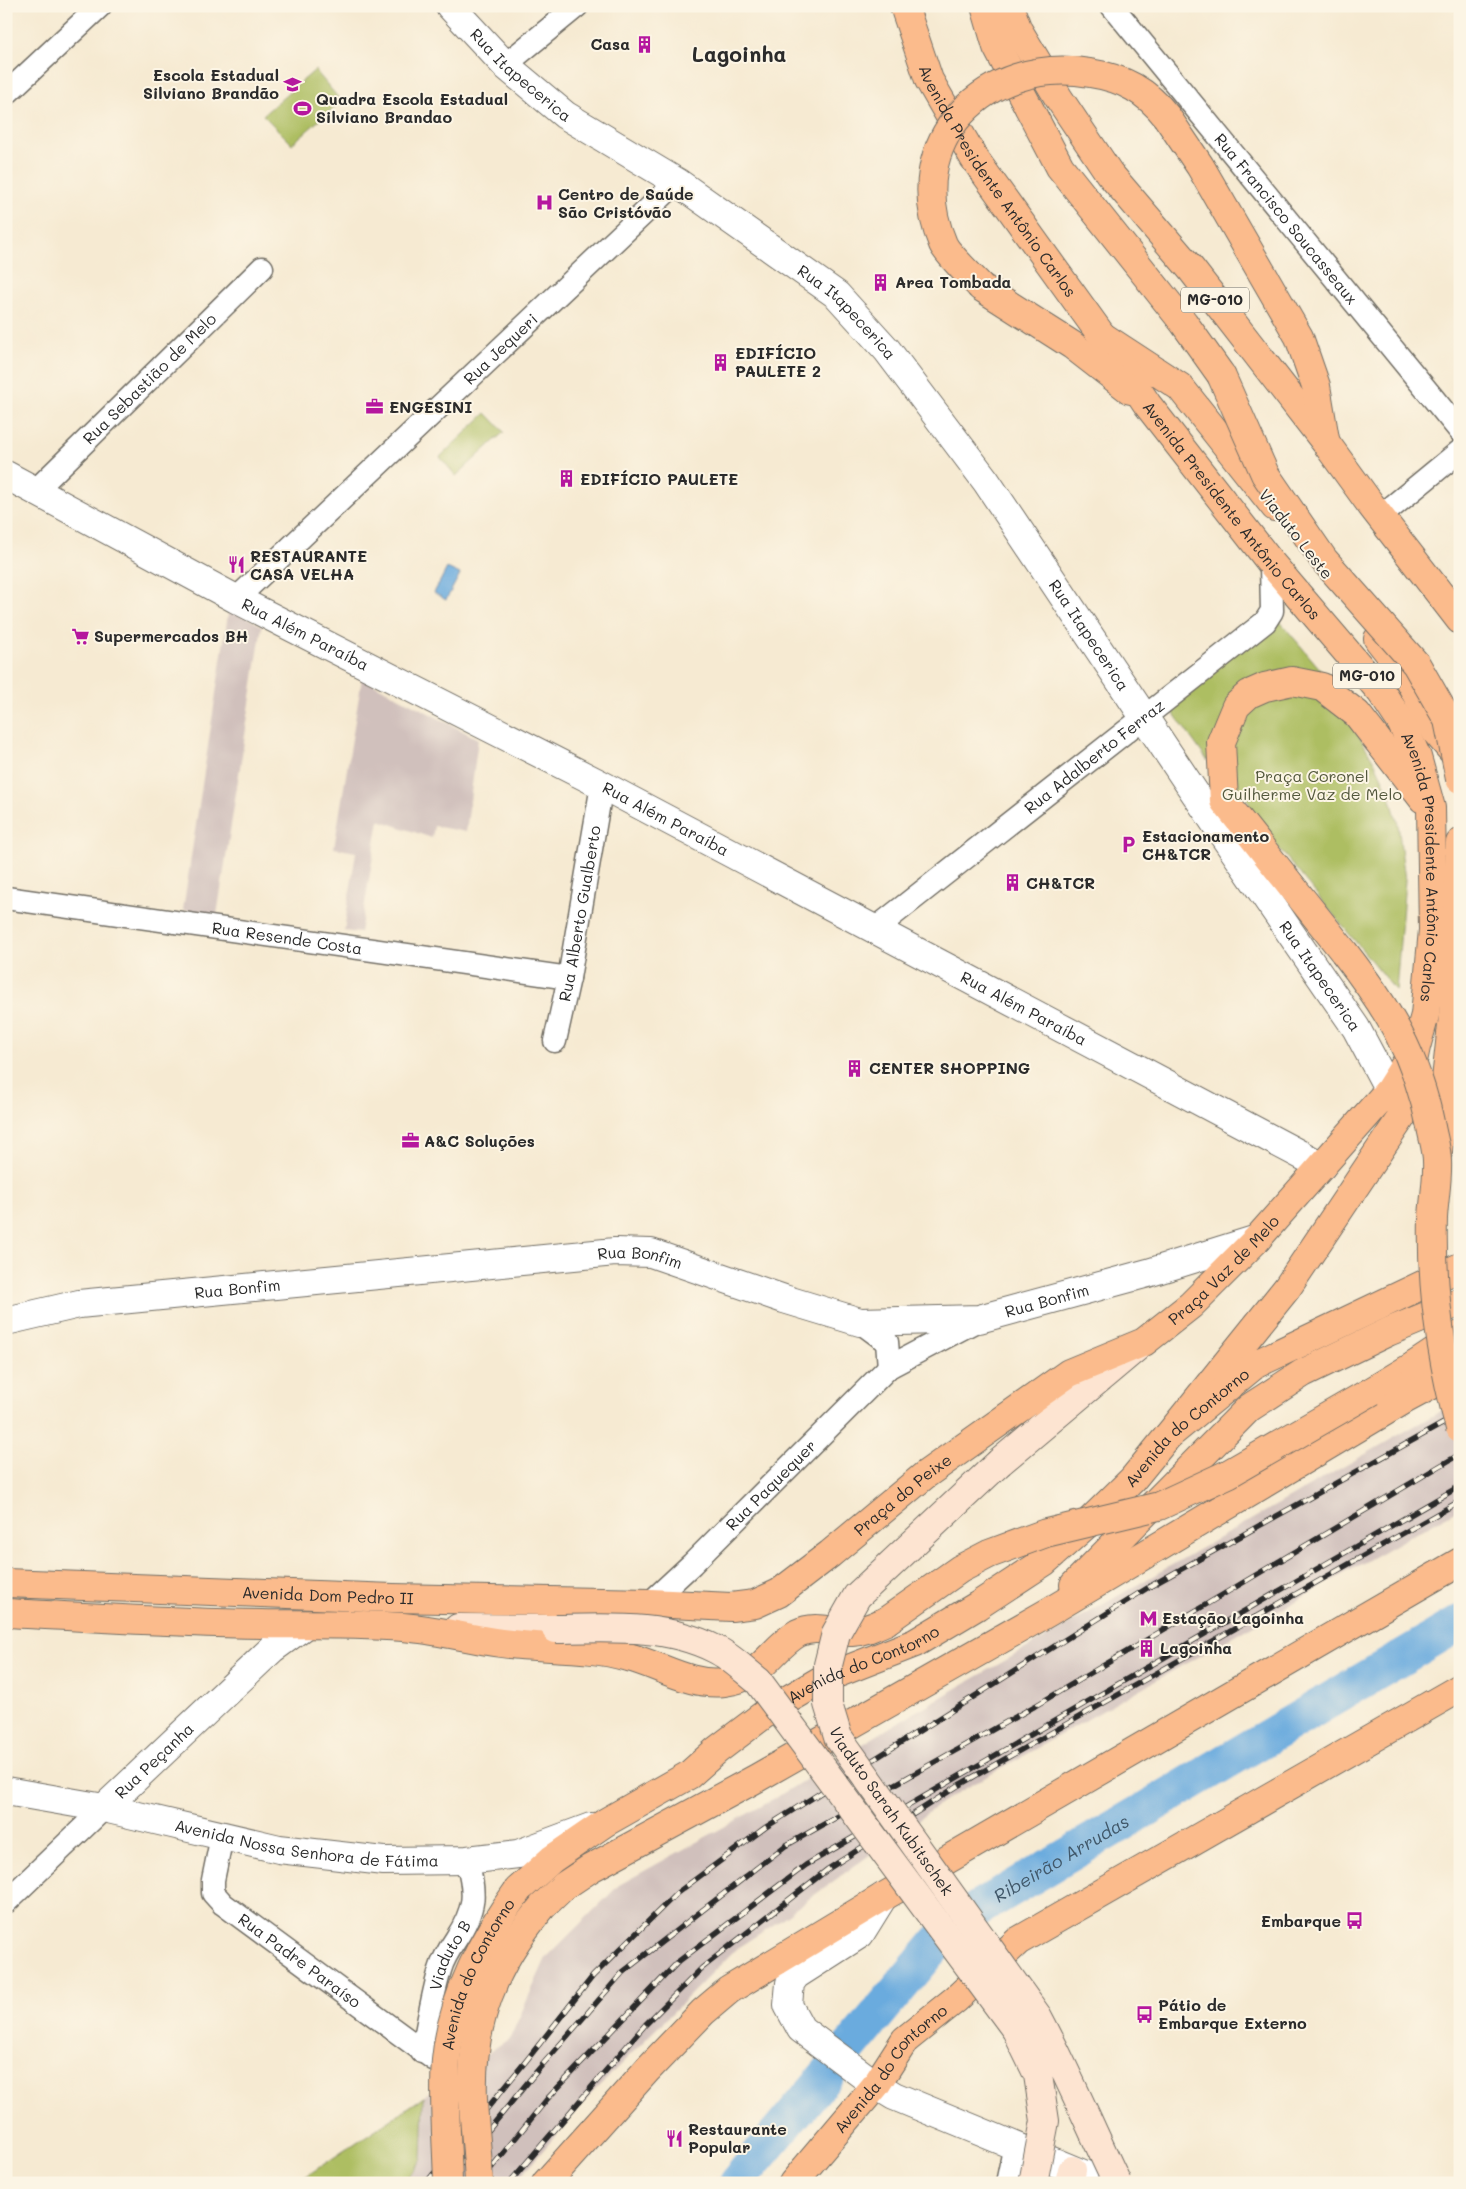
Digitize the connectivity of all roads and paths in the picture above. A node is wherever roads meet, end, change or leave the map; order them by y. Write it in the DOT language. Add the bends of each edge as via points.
graph roads {
  1 [pos="100,6"];
  2 [pos="450,6"];
  3 [pos="577,6"];
  4 [pos="904,6"];
  5 [pos="985,6"];
  6 [pos="1009,6"];
  7 [pos="1112,6"];
  8 [pos="504,65"];
  9 [pos="6,94"];
  10 [pos="677,182"];
  11 [pos="262,268"];
  12 [pos="1102,336"];
  13 [pos="1147,404"];
  14 [pos="1460,430"];
  15 [pos="1326,443"];
  16 [pos="1460,452"];
  17 [pos="6,475"];
  18 [pos="36,490"];
  19 [pos="1381,516"];
  20 [pos="1271,563"];
  21 [pos="236,599"];
  22 [pos="1459,621"];
  23 [pos="1144,717"];
  24 [pos="1436,732"];
  25 [pos="1460,760"];
  26 [pos="1460,779"];
  27 [pos="602,786"];
  28 [pos="1460,792"];
  29 [pos="1224,801"];
  30 [pos="1430,808"];
  31 [pos="1460,842"];
  32 [pos="6,898"];
  33 [pos="875,929"];
  34 [pos="568,978"];
  35 [pos="554,1041"];
  36 [pos="1416,1047"];
  37 [pos="1389,1090"];
  38 [pos="1437,1160"];
  39 [pos="1322,1166"];
  40 [pos="1257,1239"];
  41 [pos="1460,1267"];
  42 [pos="1460,1302"];
  43 [pos="979,1319"];
  44 [pos="6,1321"];
  45 [pos="860,1322"];
  46 [pos="1460,1335"];
  47 [pos="1144,1342"];
  48 [pos="1460,1345"];
  49 [pos="1415,1365"];
  50 [pos="889,1366"];
  51 [pos="1460,1370"];
  52 [pos="1460,1428"];
  53 [pos="1168,1436"];
  54 [pos="1000,1462"];
  55 [pos="1460,1562"];
  56 [pos="6,1583"];
  57 [pos="650,1602"];
  58 [pos="6,1613"];
  59 [pos="1047,1613"];
  60 [pos="305,1624"];
  61 [pos="411,1628"];
  62 [pos="556,1628"];
  63 [pos="1460,1688"];
  64 [pos="6,1791"];
  65 [pos="104,1808"];
  66 [pos="606,1822"];
  67 [pos="903,1829"];
  68 [pos="222,1836"];
  69 [pos="467,1860"];
  70 [pos="882,1897"];
  71 [pos="6,1902"];
  72 [pos="937,1922"];
  73 [pos="429,2056"];
  74 [pos="876,2085"];
  75 [pos="1015,2145"];
  76 [pos="1092,2180"];
  77 [pos="448,2183"];
  78 [pos="479,2183"];
  79 [pos="546,2183"];
  80 [pos="793,2183"];
  81 [pos="1007,2183"];
  82 [pos="1033,2183"];
  1 -- 9 [label="street"];
  2 -- 8 [label="street, Rua Itapecerica"];
  3 -- 8 [label="street"];
  4 -- 12 [label="main road, Avenida Presidente Antônio Carlos / MG-010" via="930,80 974,158"];
  5 -- 26 [label="main road, bridge" via="997,47 1060,167 1184,323 1221,375 1265,474 1324,560 1416,664 1448,720"];
  6 -- 15 [label="main road, MG-010" via="1018,30 1058,97 1109,173 1190,269"];
  7 -- 14 [label="street, Rua Francisco Soucasseaux"];
  8 -- 10 [label="street, Rua Itapecerica" via="565,115"];
  10 -- 21 [label="street, Rua Jequeri"];
  10 -- 23 [label="street, Rua Itapecerica" via="837,296 886,350 986,481"];
  11 -- 18 [label="street, Rua Sebastião de Melo"];
  12 -- 13 [label="main road, Avenida Presidente Antônio Carlos / MG-010"];
  12 -- 24 [label="main road, Viaduto Leste" via="1180,388 1407,676"];
  13 -- 15 [label="main road, bridge" via="1072,345 981,287 944,246 932,201 933,171 941,142 964,108 993,87 1023,75 1055,69 1108,76 1144,92 1167,117 1200,166 1299,337 1316,386"];
  13 -- 20 [label="main road, Avenida Presidente Antônio Carlos / MG-010"];
  15 -- 19 [label="main road, MG-010"];
  16 -- 19 [label="street"];
  17 -- 18 [label="street, Rua Além Paraíba"];
  18 -- 21 [label="street, Rua Além Paraíba"];
  19 -- 22 [label="main road, MG-010"];
  20 -- 23 [label="street, Rua Adalberto Ferraz" via="1272,611 1265,622"];
  20 -- 30 [label="main road, Avenida Presidente Antônio Carlos / MG-010" via="1381,692 1401,722 1418,757"];
  21 -- 27 [label="street, Rua Além Paraíba"];
  23 -- 29 [label="street, Rua Itapecerica" via="1163,731"];
  23 -- 33 [label="street, Rua Adalberto Ferraz"];
  23 -- 37 [label="street, Rua Itapecerica" via="1356,1028"];
  24 -- 25 [label="main road, Viaduto Leste"];
  24 -- 28 [label="main road"];
  27 -- 33 [label="street, Rua Além Paraíba"];
  27 -- 34 [label="street, Rua Alberto Gualberto"];
  29 -- 30 [label="main road" via="1221,742 1236,706 1249,694 1292,681 1322,687 1357,714"];
  29 -- 38 [label="main road, bridge" via="1376,994 1402,1037 1424,1092"];
  30 -- 36 [label="main road, Avenida Presidente Antônio Carlos / MG-010" via="1433,930 1425,1015"];
  31 -- 38 [label="main road, bridge" via="1453,1016"];
  32 -- 34 [label="street, Rua Resende Costa"];
  33 -- 39 [label="street, Rua Além Paraíba"];
  34 -- 35 [label="street, Rua Alberto Gualberto"];
  36 -- 37 [label="main road, Praça Vaz de Melo"];
  36 -- 53 [label="main road" via="1401,1118 1287,1288"];
  37 -- 39 [label="main road, Praça Vaz de Melo"];
  38 -- 52 [label="main road, bridge" via="1433,1218 1435,1310 1450,1393"];
  39 -- 40 [label="main road, Praça Vaz de Melo"];
  40 -- 43 [label="street, Rua Bonfim" via="1148,1273"];
  40 -- 47 [label="main road, Praça Vaz de Melo" via="1191,1305"];
  41 -- 53 [label="main road, Avenida do Contorno" via="1256,1364"];
  42 -- 59 [label="main road, Avenida do Contorno" via="1303,1373 1249,1408"];
  43 -- 45 [label="street, Rua Bonfim"];
  43 -- 50 [label="street, Rua Paquequer"];
  44 -- 45 [label="street, Rua Bonfim" via="79,1304 615,1252 651,1253"];
  45 -- 50 [label="street" via="887,1342"];
  46 -- 49 [label="main road"];
  47 -- 54 [label="main road, Praça Vaz de Melo"];
  47 -- 57 [label="main road, Praça do Peixe" via="1069,1373 925,1475 779,1593 755,1604 731,1608"];
  48 -- 49 [label="main road"];
  49 -- 61 [label="main road, bridge" via="1228,1474 1159,1506 1046,1532 989,1554 960,1569 868,1630 810,1629 798,1633 765,1664 743,1678 708,1683 628,1656 582,1649 503,1644"];
  50 -- 57 [label="street, Rua Paquequer"];
  51 -- 59 [label="main road, Avenida do Contorno" via="1404,1400"];
  53 -- 66 [label="main road, Avenida do Contorno" via="1132,1480 1044,1562 915,1643 798,1692 717,1750 690,1775"];
  54 -- 67 [label="main road, Viaduto Sarah Kubitschek, bridge" via="857,1596 836,1633 828,1665 828,1704 838,1737"];
  55 -- 70 [label="main road"];
  56 -- 57 [label="main road, Avenida Dom Pedro II" via="393,1598"];
  58 -- 60 [label="main road, Avenida Dom Pedro II"];
  59 -- 78 [label="main road, Avenida do Contorno, bridge" via="591,1868 542,1906 512,1945 488,1994 480,2020 473,2098"];
  60 -- 61 [label="main road, Avenida Dom Pedro II"];
  60 -- 65 [label="street, Rua Peçanha" via="272,1649"];
  61 -- 62 [label="main road, Avenida Dom Pedro II"];
  62 -- 72 [label="main road, Viaduto Sarah Kubitschek, bridge" via="628,1628 677,1634 716,1649 758,1681"];
  63 -- 74 [label="main road, Avenida do Contorno" via="1018,1941 956,1999 905,2040"];
  64 -- 65 [label="street, Avenida Nossa Senhora de Fátima"];
  65 -- 68 [label="street, Avenida Nossa Senhora de Fátima"];
  65 -- 71 [label="street, Rua Peçanha"];
  66 -- 69 [label="street, Avenida Nossa Senhora de Fátima" via="518,1854"];
  66 -- 77 [label="main road, Avenida do Contorno, bridge" via="552,1859 518,1890 476,1957 460,1995 450,2037 445,2093"];
  67 -- 72 [label="main road, bridge"];
  67 -- 76 [label="main road, Viaduto Sarah Kubitschek, bridge" via="1038,2017 1064,2064 1089,2124"];
  68 -- 69 [label="street, Avenida Nossa Senhora de Fátima" via="278,1849 384,1860"];
  68 -- 73 [label="street, Rua Padre Paraíso" via="213,1893 223,1904"];
  69 -- 73 [label="street, Viaduto B" via="474,1887 473,1905 467,1923 440,1968"];
  70 -- 74 [label="street" via="860,1934 796,1975 790,1983 788,2006 801,2030"];
  70 -- 79 [label="main road" via="729,1990 702,2012"];
  72 -- 82 [label="main road, Viaduto Sarah Kubitschek, bridge" via="1016,2030 1038,2075 1045,2121"];
  74 -- 75 [label="street" via="894,2096"];
  74 -- 80 [label="main road, Avenida do Contorno"];
  75 -- 76 [label="street"];
  75 -- 81 [label="street"];
}
